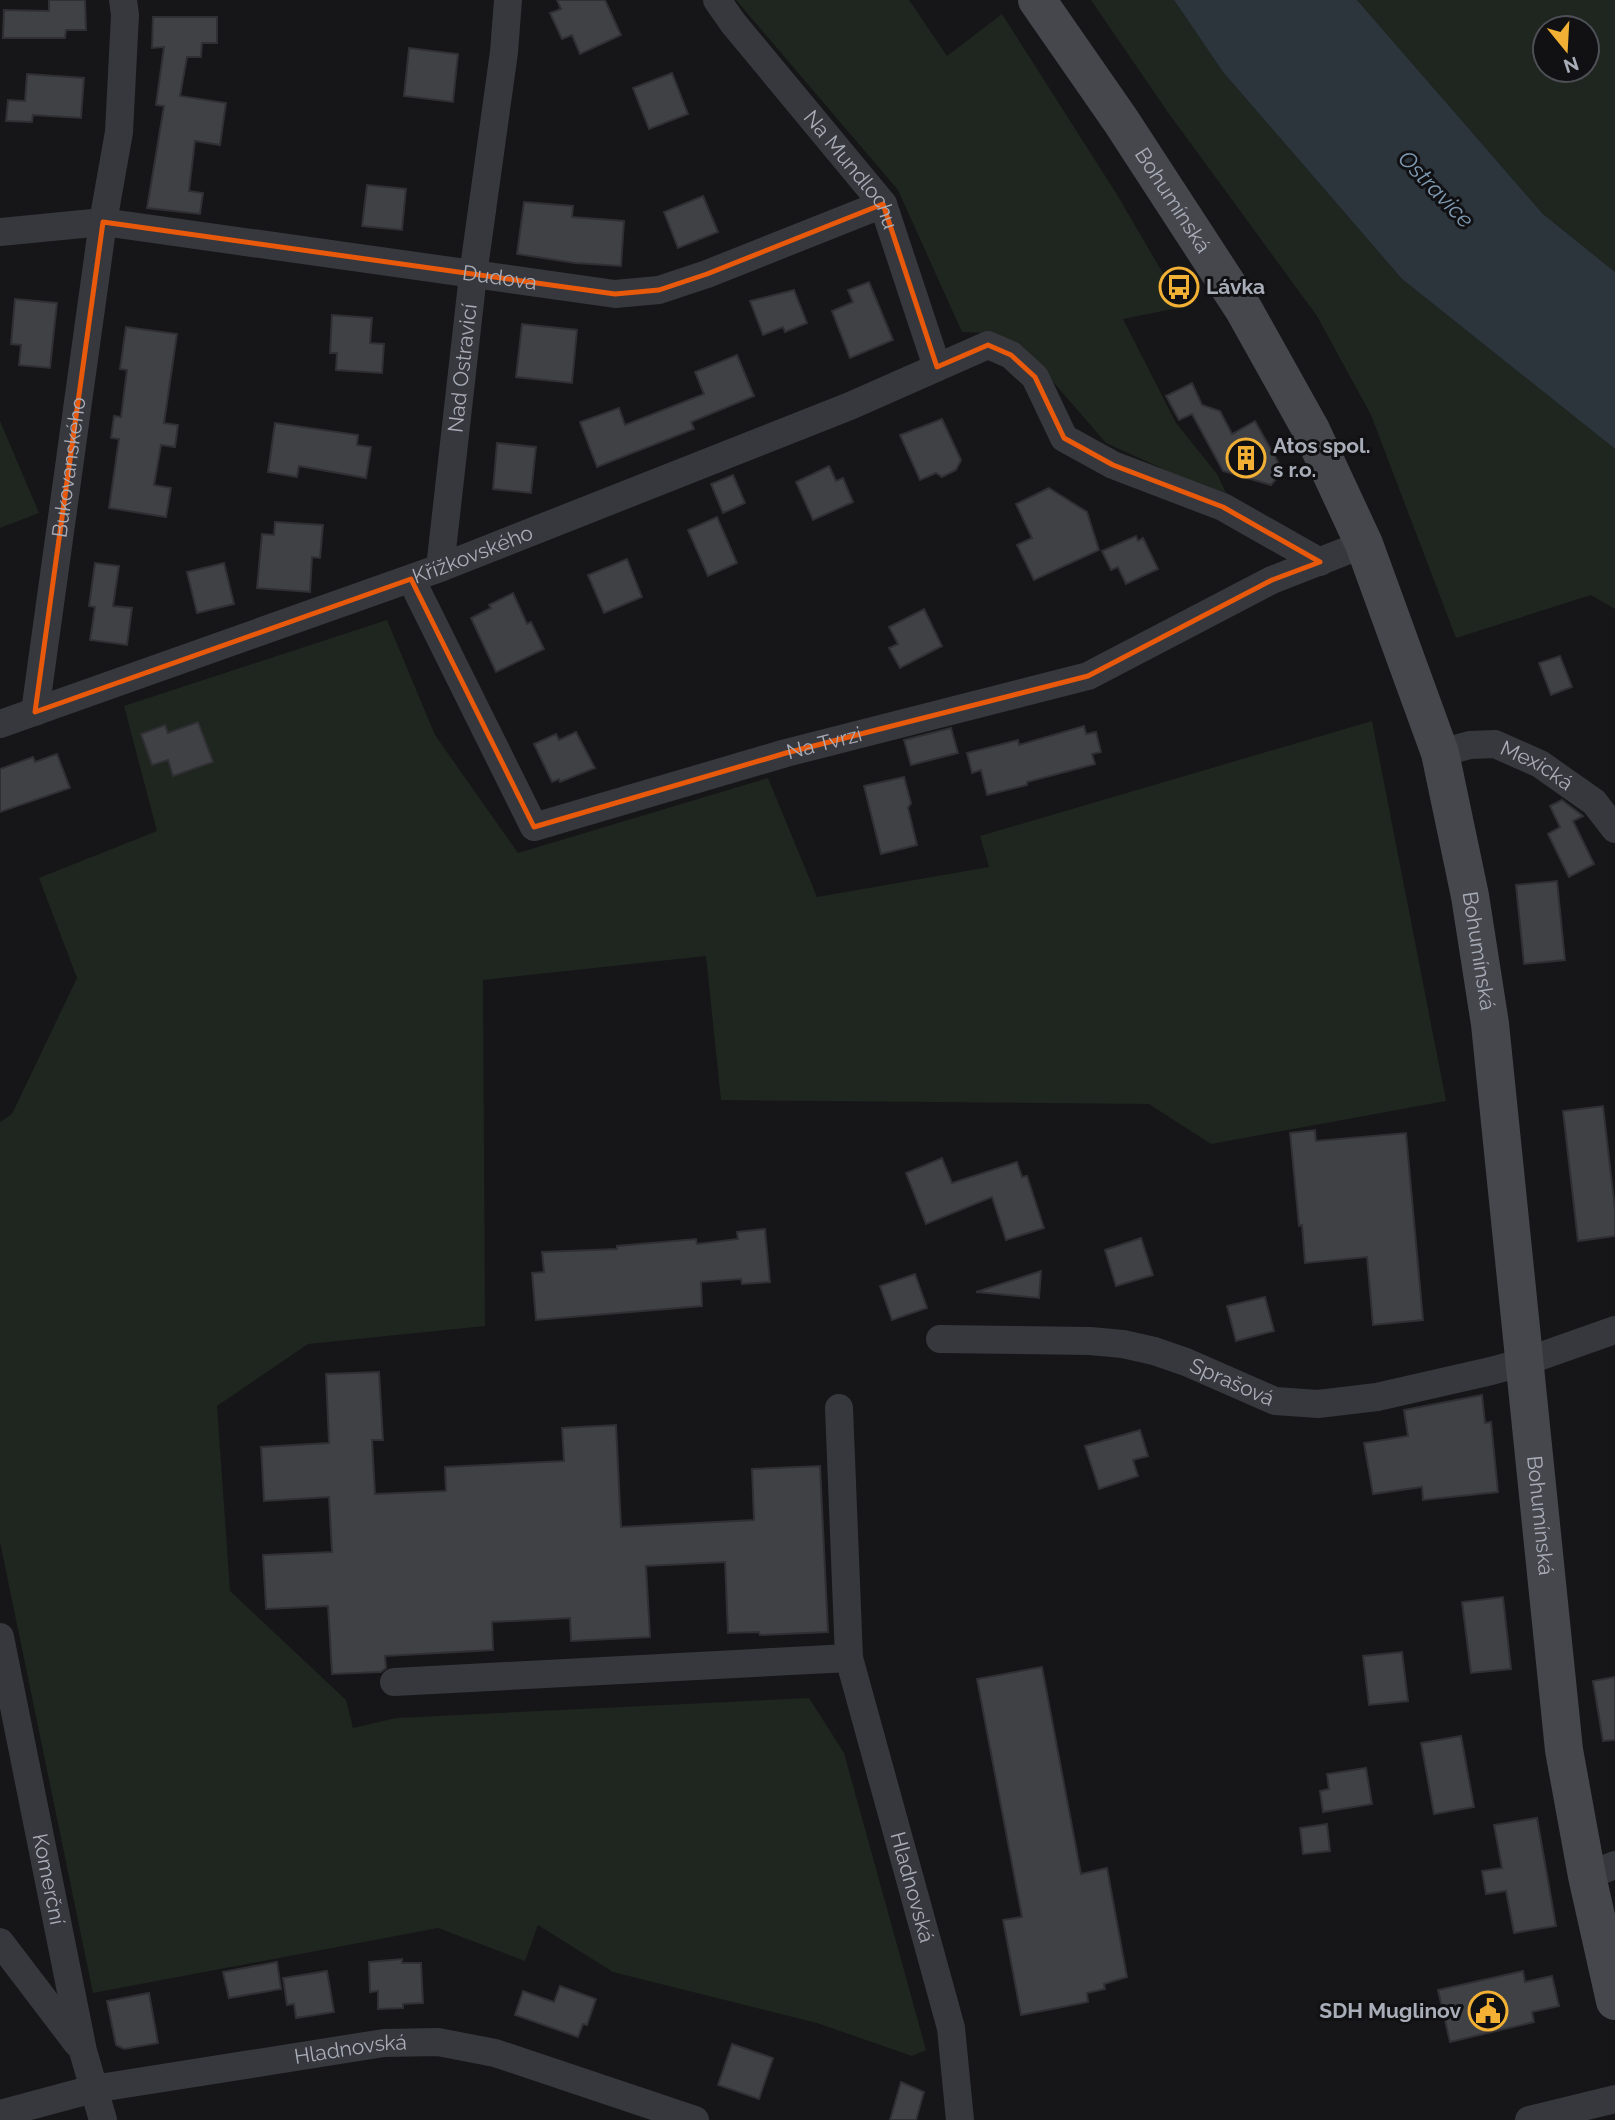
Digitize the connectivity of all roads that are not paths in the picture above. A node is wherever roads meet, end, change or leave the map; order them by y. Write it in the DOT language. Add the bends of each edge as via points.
graph roads {
  1 [pos="123,0"];
  2 [pos="508,0"];
  3 [pos="717,0"];
  4 [pos="1037,0"];
  5 [pos="883,204"];
  6 [pos="103,222"];
  7 [pos="0,232"];
  8 [pos="473,275"];
  9 [pos="937,367"];
  10 [pos="1364,544"];
  11 [pos="1320,562"];
  12 [pos="439,568"];
  13 [pos="411,579"];
  14 [pos="35,712"];
  15 [pos="0,724"];
  16 [pos="1440,753"];
  17 [pos="1615,829"];
  18 [pos="1615,1330"];
  19 [pos="940,1339"];
  20 [pos="1524,1362"];
  21 [pos="839,1408"];
  22 [pos="0,1637"];
  23 [pos="849,1658"];
  24 [pos="394,1682"];
  25 [pos="1601,1871"];
  26 [pos="0,1942"];
  27 [pos="1615,2001"];
  28 [pos="83,2051"];
  29 [pos="93,2089"];
  30 [pos="1615,2099"];
  31 [pos="0,2114"];
  32 [pos="103,2120"];
  33 [pos="695,2120"];
  34 [pos="960,2120"];
  35 [pos="1528,2120"];
  1 -- 6 [label="street, Bukovanského" via="119,132"];
  2 -- 8 [label="street, Nad Ostravicí"];
  3 -- 5 [label="street, Na Mundlochu"];
  4 -- 10 [label="main road, Bohumínská" via="1244,310 1311,430"];
  5 -- 8 [label="street, Dudova" via="659,290 615,294"];
  5 -- 9 [label="street, Na Mundlochu"];
  6 -- 7 [label="street"];
  6 -- 8 [label="street, Dudova"];
  6 -- 14 [label="street, Bukovanského"];
  8 -- 12 [label="street, Nad Ostravicí"];
  9 -- 11 [label="street, Křížkovského" via="988,345 1011,355 1035,377 1064,438 1113,465 1223,506"];
  9 -- 12 [label="street, Křížkovského" via="850,406"];
  10 -- 11 [label="street, Na Tvrzi"];
  10 -- 16 [label="main road, Bohumínská"];
  11 -- 13 [label="street, Na Tvrzi" via="1272,580 1088,676 786,753 534,827"];
  12 -- 13 [label="street, Křížkovského"];
  13 -- 14 [label="street, Křížkovského"];
  14 -- 15 [label="street, Křížkovského"];
  16 -- 17 [label="street, Mexická" via="1495,744 1540,764 1594,802"];
  16 -- 20 [label="main road, Bohumínská" via="1470,896 1490,1024"];
  18 -- 20 [label="street, Sprašová"];
  19 -- 20 [label="street, Sprašová" via="1123,1344 1178,1359 1275,1401 1307,1404 1377,1397"];
  20 -- 25 [label="main road, Bohumínská" via="1564,1750"];
  21 -- 23 [label="street, Hladnovská"];
  22 -- 28 [label="street, Komerční"];
  23 -- 24 [label="street"];
  23 -- 34 [label="street, Hladnovská" via="951,2028"];
  25 -- 27 [label="main road, Bohumínská"];
  26 -- 28 [label="street"];
  28 -- 29 [label="street, Komerční"];
  29 -- 31 [label="street, Hladnovská"];
  29 -- 32 [label="street, Komerční"];
  29 -- 33 [label="street, Hladnovská" via="384,2043 438,2042 495,2053"];
  30 -- 35 [label="street"];
}
